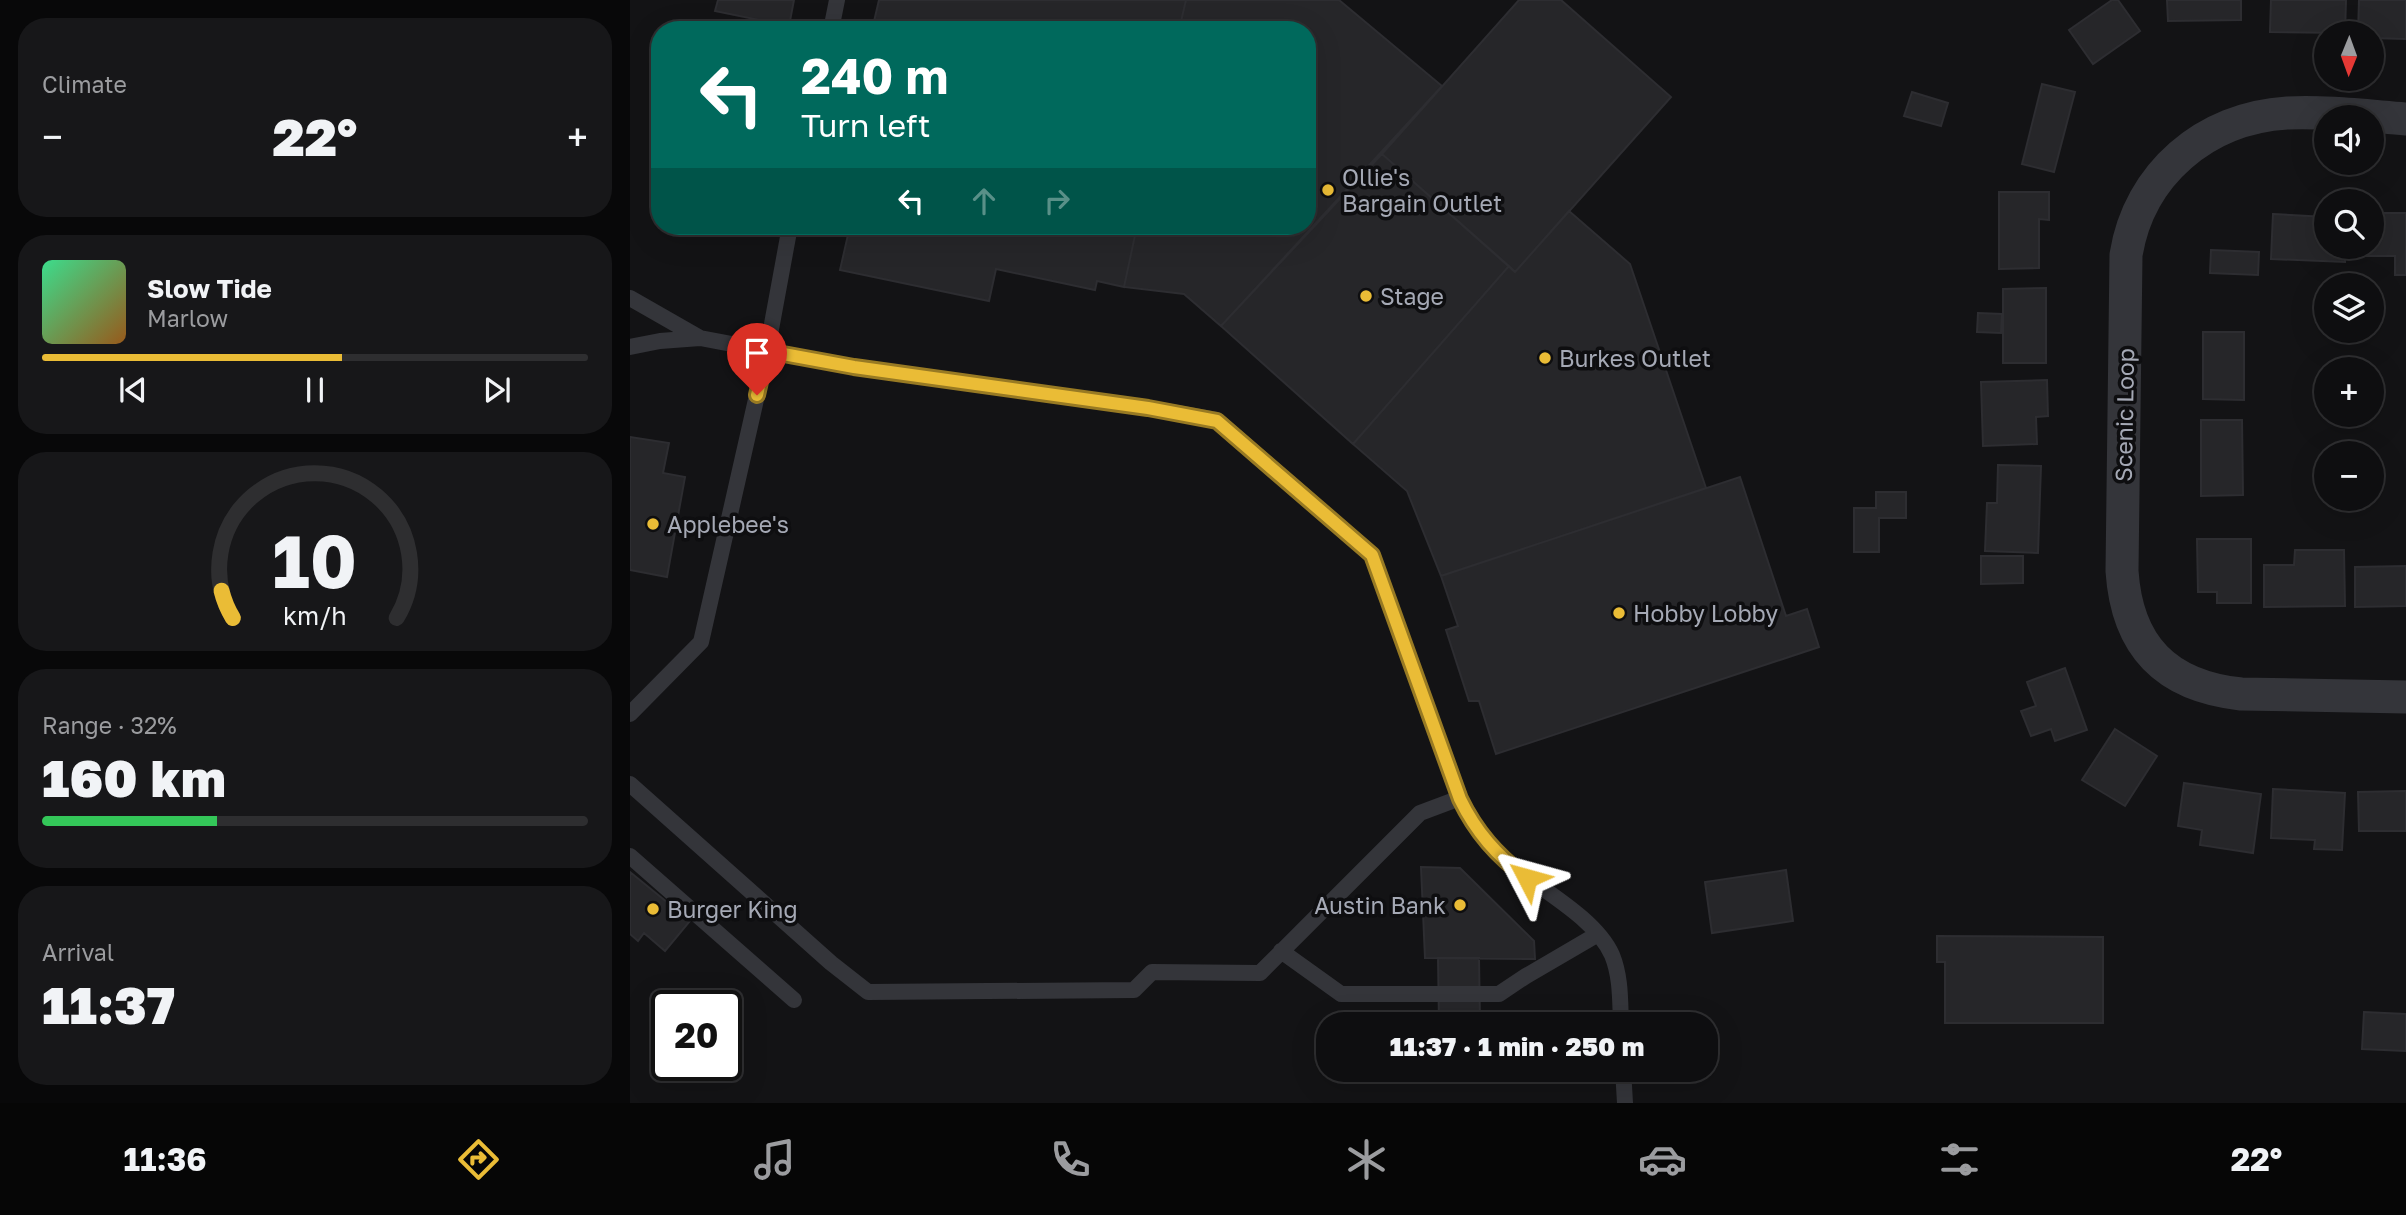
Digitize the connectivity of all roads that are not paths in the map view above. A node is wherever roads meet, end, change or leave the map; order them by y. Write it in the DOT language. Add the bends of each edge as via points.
graph roads {
  1 [pos="837,0"];
  2 [pos="833,21"];
  3 [pos="2406,118"];
  4 [pos="788,235"];
  5 [pos="630,298"];
  6 [pos="701,338"];
  7 [pos="630,347"];
  8 [pos="767,351"];
  9 [pos="2406,697"];
  10 [pos="630,714"];
  11 [pos="630,785"];
  12 [pos="1460,799"];
  13 [pos="630,856"];
  14 [pos="1598,934"];
  15 [pos="1281,951"];
  16 [pos="794,1000"];
  17 [pos="1621,1012"];
  18 [pos="1624,1082"];
  19 [pos="1625,1103"];
  1 -- 2 [label="lane"];
  3 -- 9 [label="street, Scenic Loop" via="2286,113 2229,126 2182,155 2143,200 2126,255 2122,571 2127,611 2143,642 2166,668 2199,686 2241,694"];
  4 -- 8 [label="lane"];
  5 -- 6 [label="lane"];
  6 -- 7 [label="lane"];
  6 -- 8 [label="lane"];
  8 -- 10 [label="lane" via="701,642"];
  8 -- 12 [label="lane" via="1217,421 1372,555"];
  11 -- 15 [label="lane" via="868,992 1134,990 1152,972 1260,974"];
  12 -- 14 [label="lane" via="1493,849"];
  12 -- 15 [label="lane" via="1420,813"];
  13 -- 16 [label="lane"];
  14 -- 15 [label="lane" via="1499,994 1341,993"];
  14 -- 17 [label="lane" via="1618,974"];
  18 -- 19 [label="lane"];
}
